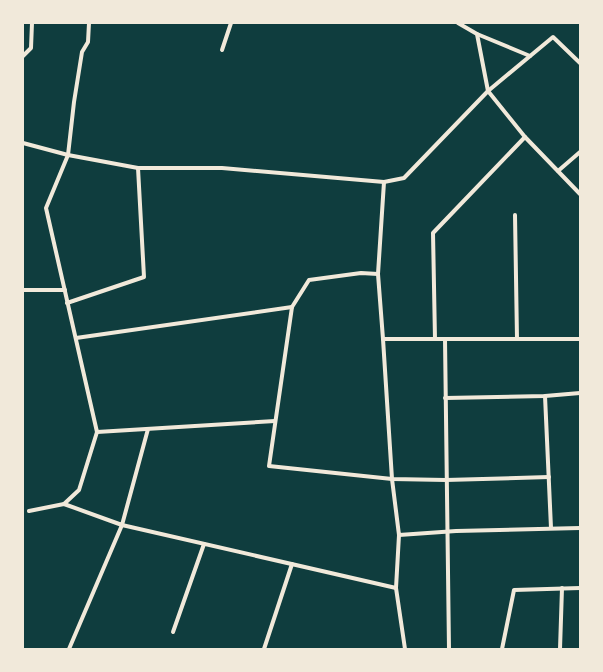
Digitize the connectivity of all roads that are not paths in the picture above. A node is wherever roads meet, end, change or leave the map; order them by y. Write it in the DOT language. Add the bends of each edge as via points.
graph roads {
  1 [pos="32,23"];
  2 [pos="88,23"];
  3 [pos="231,23"];
  4 [pos="458,23"];
  5 [pos="477,34"];
  6 [pos="222,50"];
  7 [pos="23,56"];
  8 [pos="530,56"];
  9 [pos="580,63"];
  10 [pos="488,91"];
  11 [pos="525,137"];
  12 [pos="23,143"];
  13 [pos="580,152"];
  14 [pos="68,154"];
  15 [pos="138,168"];
  16 [pos="558,171"];
  17 [pos="384,182"];
  18 [pos="580,194"];
  19 [pos="515,215"];
  20 [pos="378,274"];
  21 [pos="23,290"];
  22 [pos="65,290"];
  23 [pos="68,303"];
  24 [pos="292,307"];
  25 [pos="76,338"];
  26 [pos="383,338"];
  27 [pos="435,339"];
  28 [pos="444,339"];
  29 [pos="517,339"];
  30 [pos="580,339"];
  31 [pos="580,393"];
  32 [pos="545,396"];
  33 [pos="445,398"];
  34 [pos="275,421"];
  35 [pos="148,429"];
  36 [pos="97,432"];
  37 [pos="549,477"];
  38 [pos="392,479"];
  39 [pos="446,480"];
  40 [pos="64,504"];
  41 [pos="29,510"];
  42 [pos="122,525"];
  43 [pos="551,528"];
  44 [pos="580,528"];
  45 [pos="447,531"];
  46 [pos="399,535"];
  47 [pos="204,544"];
  48 [pos="292,564"];
  49 [pos="396,588"];
  50 [pos="562,588"];
  51 [pos="580,588"];
  52 [pos="173,632"];
  53 [pos="69,649"];
  54 [pos="264,649"];
  55 [pos="405,649"];
  56 [pos="449,649"];
  57 [pos="502,649"];
  58 [pos="561,649"];
  1 -- 7 [label="street" via="31,48"];
  2 -- 14 [label="street" via="88,42 82,52"];
  3 -- 6 [label="street"];
  4 -- 5 [label="street"];
  5 -- 8 [label="street"];
  5 -- 10 [label="street"];
  8 -- 9 [label="street" via="553,36"];
  8 -- 10 [label="street"];
  10 -- 11 [label="street"];
  10 -- 17 [label="street" via="404,178"];
  11 -- 16 [label="street"];
  11 -- 27 [label="street" via="433,233"];
  12 -- 14 [label="street"];
  13 -- 16 [label="street"];
  14 -- 15 [label="street"];
  14 -- 22 [label="street" via="46,208"];
  15 -- 17 [label="street" via="222,168"];
  15 -- 23 [label="street" via="144,277"];
  16 -- 18 [label="street"];
  17 -- 20 [label="street"];
  19 -- 29 [label="street"];
  20 -- 24 [label="street" via="309,280"];
  20 -- 26 [label="street"];
  21 -- 22 [label="street"];
  22 -- 23 [label="street"];
  23 -- 25 [label="street"];
  24 -- 25 [label="street"];
  24 -- 34 [label="street"];
  25 -- 36 [label="street"];
  26 -- 27 [label="street"];
  26 -- 38 [label="street"];
  27 -- 28 [label="street"];
  28 -- 29 [label="street"];
  28 -- 33 [label="street"];
  29 -- 30 [label="street"];
  31 -- 32 [label="street"];
  32 -- 33 [label="street"];
  32 -- 37 [label="street"];
  33 -- 39 [label="street"];
  34 -- 35 [label="street"];
  34 -- 38 [label="street" via="269,466"];
  35 -- 36 [label="street"];
  35 -- 42 [label="street"];
  36 -- 40 [label="street" via="79,490"];
  37 -- 39 [label="street"];
  37 -- 43 [label="street"];
  38 -- 39 [label="street"];
  38 -- 46 [label="street"];
  39 -- 45 [label="street"];
  40 -- 41 [label="street"];
  40 -- 42 [label="street"];
  42 -- 47 [label="street"];
  42 -- 53 [label="street"];
  43 -- 44 [label="street"];
  43 -- 45 [label="street"];
  45 -- 46 [label="street"];
  45 -- 56 [label="street"];
  46 -- 49 [label="street"];
  47 -- 48 [label="street"];
  47 -- 52 [label="street"];
  48 -- 49 [label="street"];
  48 -- 54 [label="street"];
  49 -- 55 [label="street"];
  50 -- 51 [label="street"];
  50 -- 57 [label="street" via="514,590"];
  50 -- 58 [label="street"];
}
